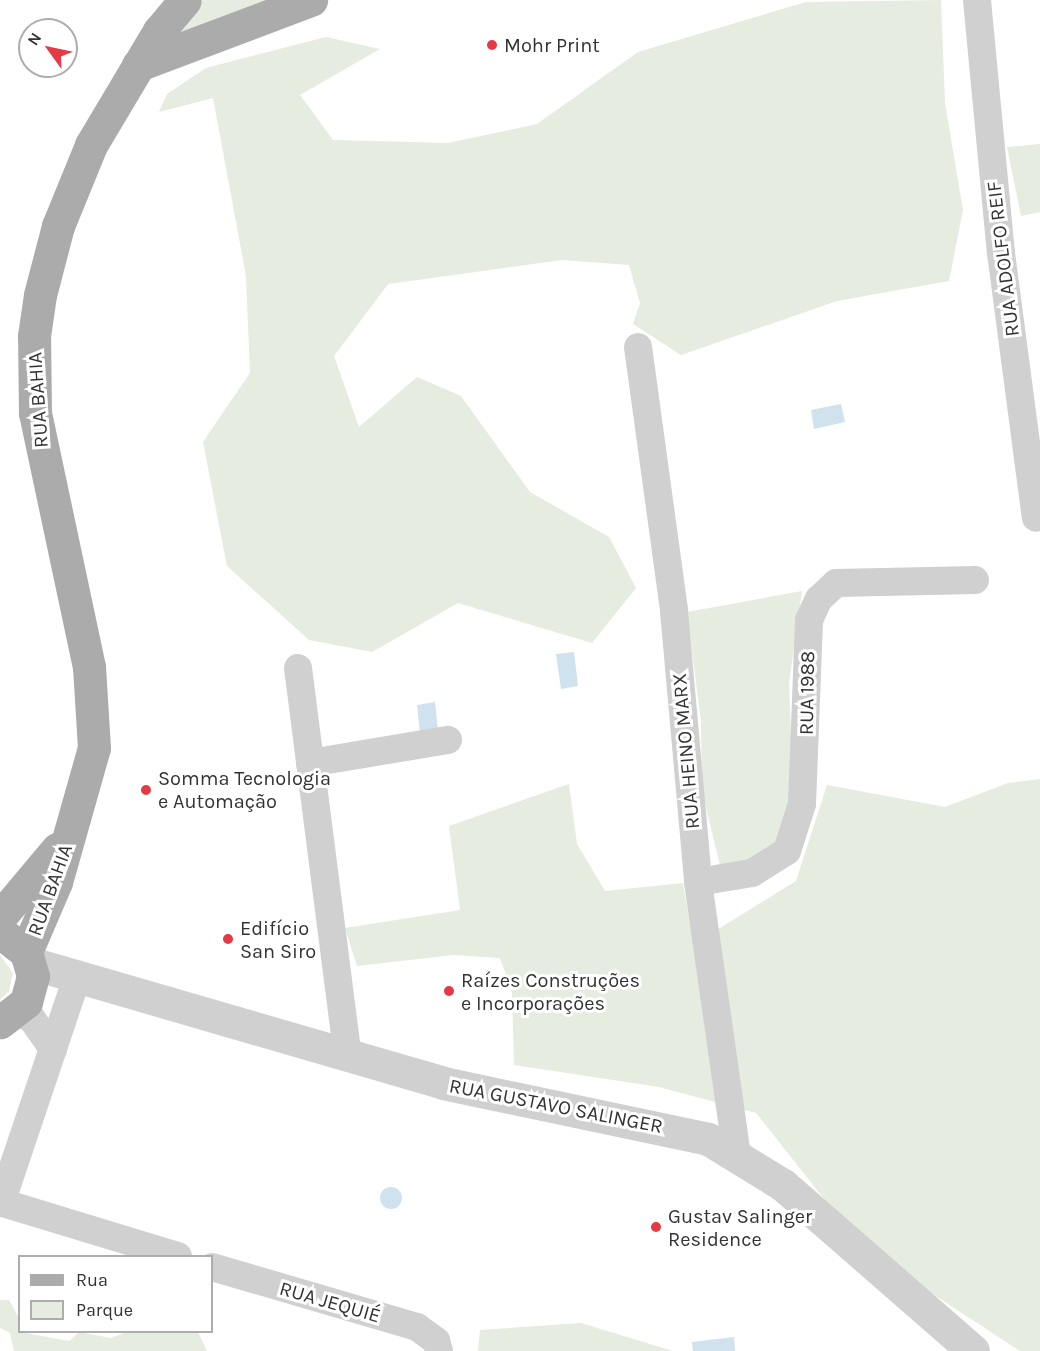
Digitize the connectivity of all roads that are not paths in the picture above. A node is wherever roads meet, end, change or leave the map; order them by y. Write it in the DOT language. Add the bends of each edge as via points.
graph roads {
  1 [pos="185,0"];
  2 [pos="312,0"];
  3 [pos="977,0"];
  4 [pos="138,65"];
  5 [pos="638,347"];
  6 [pos="1036,518"];
  7 [pos="975,580"];
  8 [pos="298,668"];
  9 [pos="448,740"];
  10 [pos="310,763"];
  11 [pos="72,828"];
  12 [pos="698,882"];
  13 [pos="0,917"];
  14 [pos="0,932"];
  15 [pos="29,957"];
  16 [pos="77,977"];
  17 [pos="14,1012"];
  18 [pos="53,1049"];
  19 [pos="348,1056"];
  20 [pos="737,1155"];
  21 [pos="0,1202"];
  22 [pos="172,1255"];
  23 [pos="213,1267"];
  24 [pos="440,1351"];
  25 [pos="973,1351"];
  1 -- 4 [label="main road, RUA BAHIA"];
  2 -- 4 [label="main road"];
  3 -- 6 [label="street, RUA ADOLFO REIF" via="1001,253"];
  4 -- 11 [label="main road, RUA BAHIA" via="69,194 46,262 34,336 41,455 82,628 94,714 94,748"];
  5 -- 12 [label="street, RUA HEINO MARX" via="674,611"];
  7 -- 12 [label="street, RUA 1988" via="836,584 819,599 809,620 802,804 787,851 752,873"];
  8 -- 10 [label="street"];
  9 -- 10 [label="street"];
  10 -- 19 [label="street"];
  11 -- 13 [label="main road, RUA BAHIA" via="42,872"];
  11 -- 15 [label="main road, RUA BAHIA"];
  12 -- 20 [label="street, RUA HEINO MARX"];
  14 -- 15 [label="main road"];
  15 -- 16 [label="street, RUA GUSTAVO SALINGER"];
  15 -- 17 [label="main road, RUA BAHIA"];
  16 -- 17 [label="street"];
  16 -- 18 [label="street"];
  16 -- 19 [label="street, RUA GUSTAVO SALINGER"];
  17 -- 18 [label="street" via="32,1019"];
  18 -- 21 [label="street"];
  19 -- 20 [label="street, RUA GUSTAVO SALINGER" via="443,1083 686,1132"];
  20 -- 25 [label="street, RUA GUSTAVO SALINGER" via="783,1185"];
  21 -- 22 [label="street"];
  23 -- 24 [label="street, RUA JEQUIÉ" via="417,1327 436,1341"];
}
